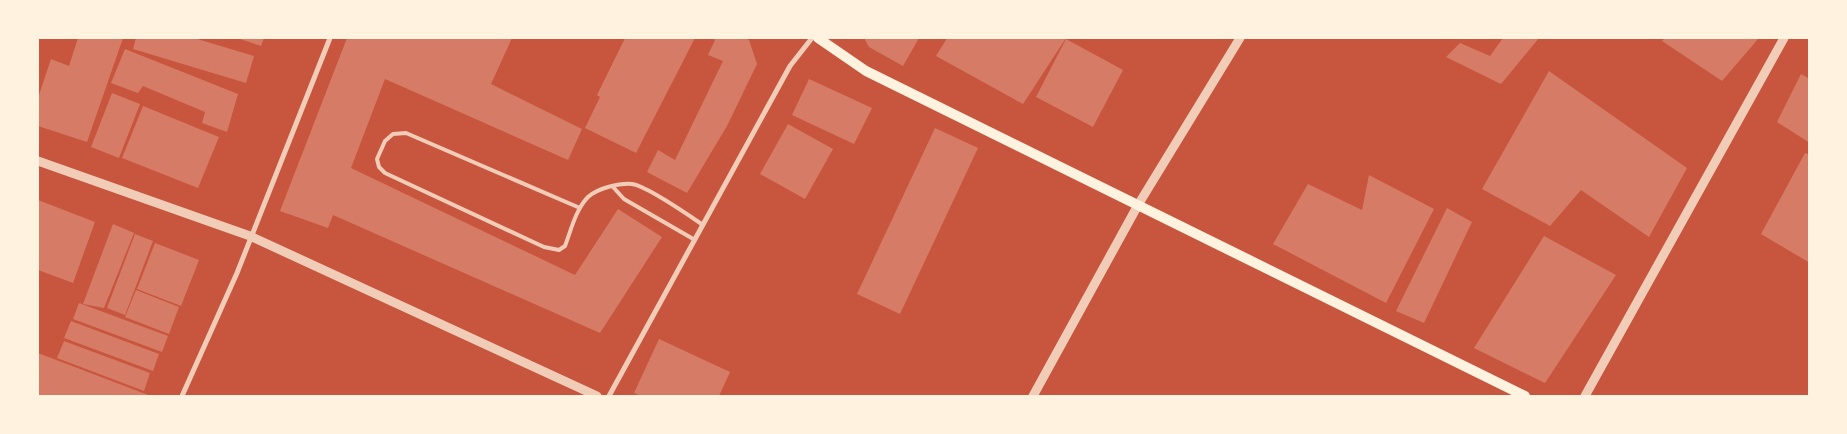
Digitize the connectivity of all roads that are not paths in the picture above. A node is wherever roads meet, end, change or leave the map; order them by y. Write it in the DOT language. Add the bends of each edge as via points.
graph roads {
  1 [pos="330,38"];
  2 [pos="812,38"];
  3 [pos="818,38"];
  4 [pos="1240,38"];
  5 [pos="1784,38"];
  6 [pos="38,161"];
  7 [pos="613,187"];
  8 [pos="1138,205"];
  9 [pos="580,208"];
  10 [pos="703,225"];
  11 [pos="250,236"];
  12 [pos="695,240"];
  13 [pos="182,396"];
  14 [pos="597,396"];
  15 [pos="609,396"];
  16 [pos="1033,396"];
  17 [pos="1525,396"];
  18 [pos="1585,396"];
  1 -- 11 [label="street"];
  2 -- 10 [label="street" via="790,66"];
  3 -- 8 [label="main road" via="866,72"];
  4 -- 8 [label="street"];
  5 -- 18 [label="street"];
  6 -- 11 [label="street"];
  7 -- 9 [label="lane" via="588,197"];
  7 -- 10 [label="lane" via="633,184"];
  7 -- 12 [label="lane" via="624,200"];
  8 -- 16 [label="street"];
  8 -- 17 [label="main road"];
  9 -- 9 [label="lane" via="565,246 559,250 544,247 385,173 377,159 385,141 393,134 406,134"];
  10 -- 12 [label="street"];
  11 -- 13 [label="street" via="237,273"];
  11 -- 14 [label="street"];
  12 -- 15 [label="street"];
}
